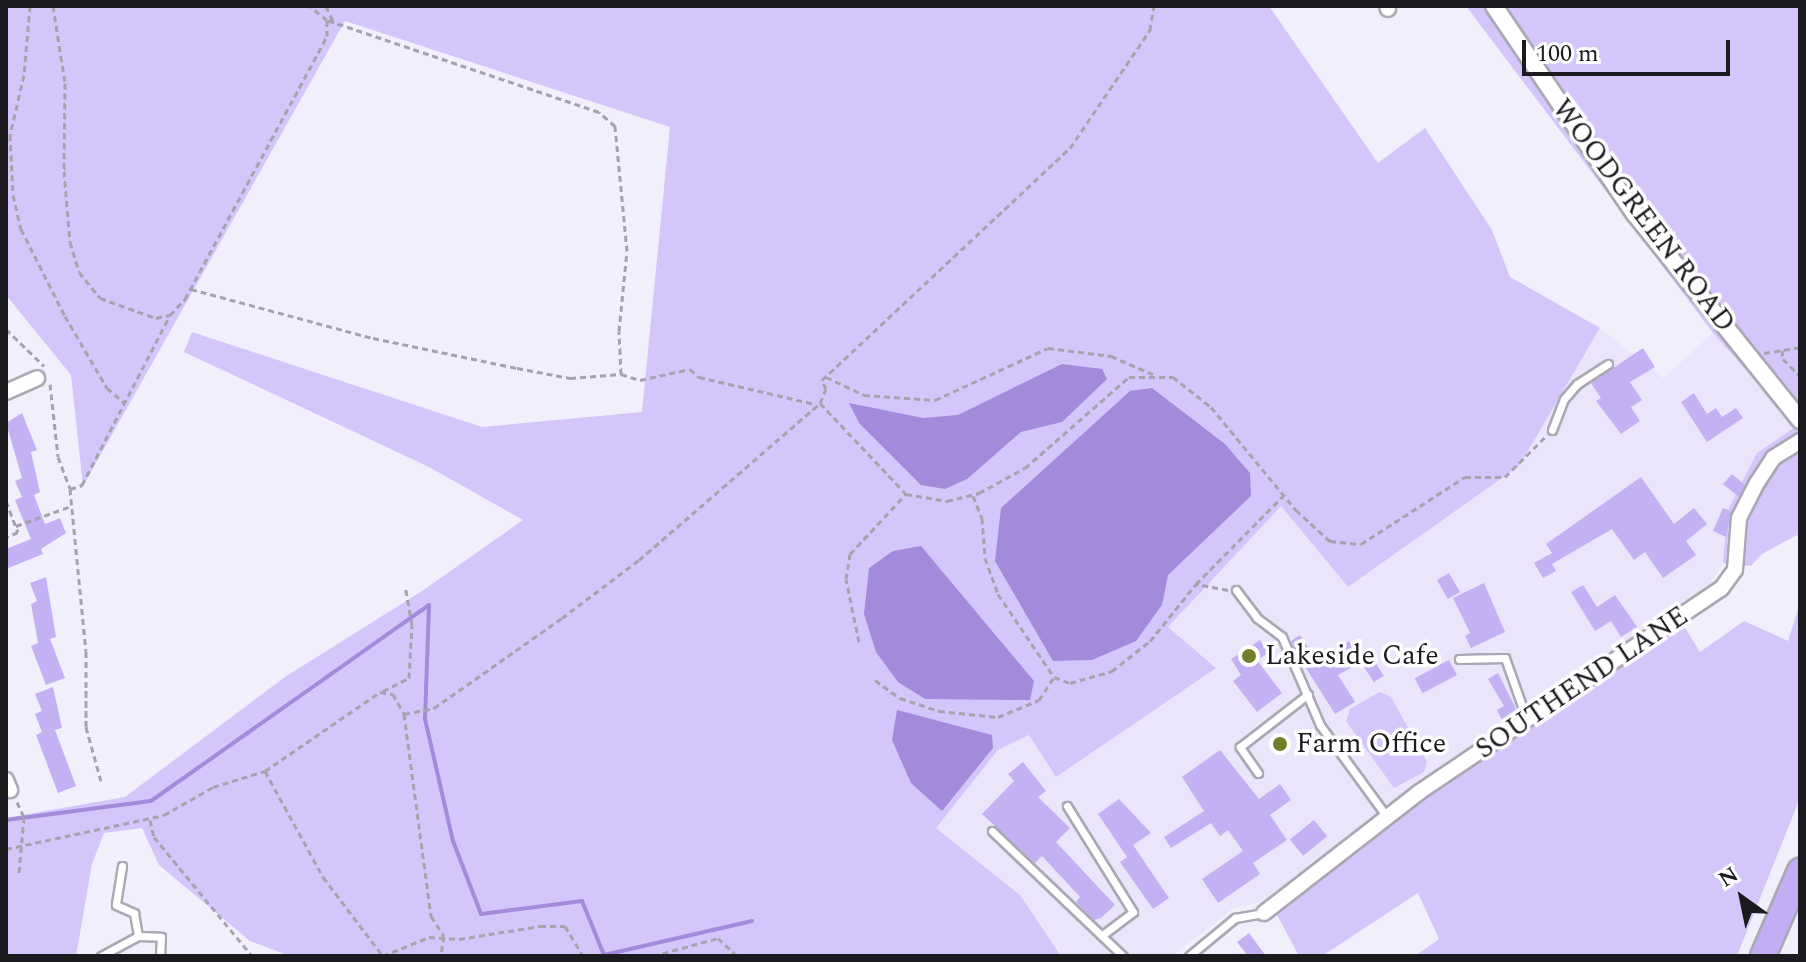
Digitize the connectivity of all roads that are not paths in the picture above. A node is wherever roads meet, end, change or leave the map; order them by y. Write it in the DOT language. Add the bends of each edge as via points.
graph roads {
  1 [pos="1494,6"];
  2 [pos="1608,364"];
  3 [pos="37,378"];
  4 [pos="6,392"];
  5 [pos="1800,420"];
  6 [pos="1552,430"];
  7 [pos="1800,441"];
  8 [pos="1236,590"];
  9 [pos="1459,659"];
  10 [pos="1308,694"];
  11 [pos="1527,720"];
  12 [pos="1258,773"];
  13 [pos="1067,806"];
  14 [pos="1387,817"];
  15 [pos="992,831"];
  16 [pos="122,866"];
  17 [pos="1800,871"];
  18 [pos="1264,913"];
  19 [pos="1104,934"];
  20 [pos="138,936"];
  21 [pos="101,956"];
  22 [pos="160,956"];
  23 [pos="1123,956"];
  24 [pos="1189,956"];
  25 [pos="1763,956"];
  1 -- 5 [label="street, WOODGREEN ROAD" via="1635,214"];
  2 -- 6 [label="lane" via="1564,399"];
  3 -- 4 [label="street"];
  7 -- 11 [label="street, SOUTHEND LANE" via="1773,458 1757,483 1739,518 1735,570 1721,589"];
  8 -- 10 [label="lane" via="1257,618 1282,637"];
  9 -- 11 [label="lane" via="1505,658"];
  10 -- 12 [label="lane" via="1240,747"];
  10 -- 14 [label="lane" via="1320,725"];
  11 -- 14 [label="street, SOUTHEND LANE"];
  13 -- 19 [label="lane" via="1133,912"];
  14 -- 18 [label="street, SOUTHEND LANE"];
  15 -- 19 [label="lane"];
  16 -- 20 [label="lane" via="116,905 134,913"];
  17 -- 25 [label="highway"];
  18 -- 24 [label="lane" via="1235,918"];
  19 -- 23 [label="lane"];
  20 -- 21 [label="lane"];
  20 -- 22 [label="lane" via="161,937"];
}
